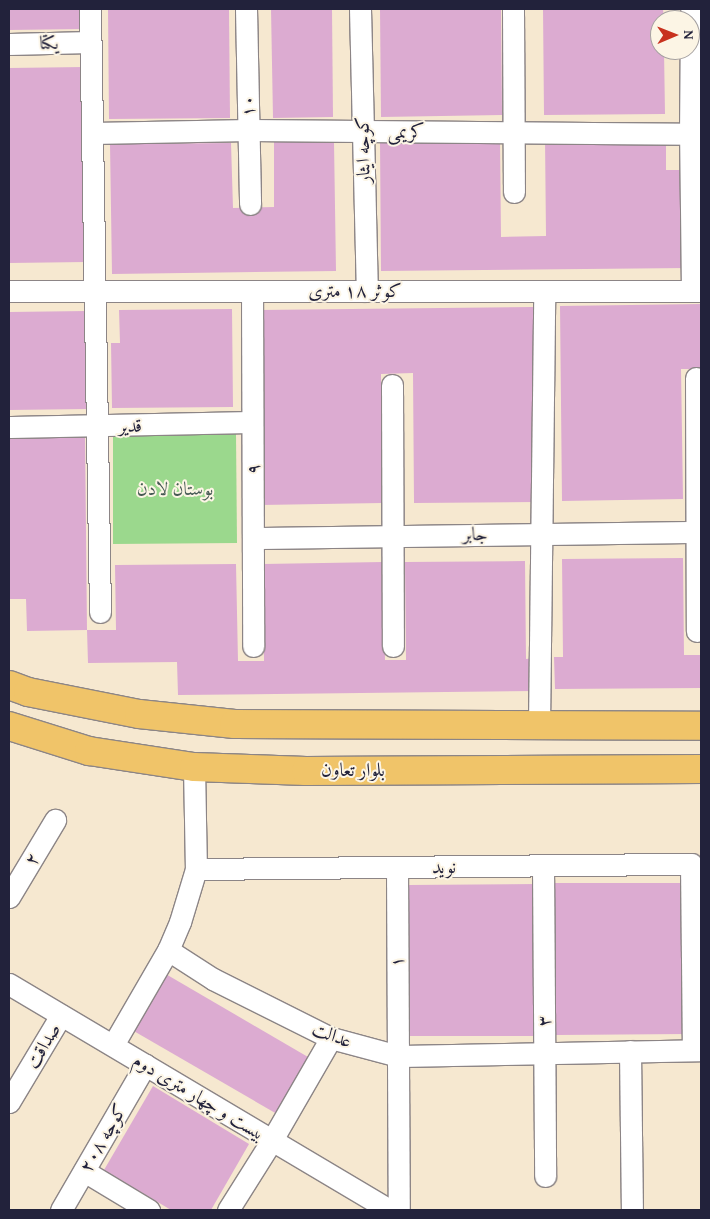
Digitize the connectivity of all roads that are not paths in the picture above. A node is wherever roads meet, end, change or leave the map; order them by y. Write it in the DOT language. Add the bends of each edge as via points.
graph roads {
  1 [pos="90,9"];
  2 [pos="246,9"];
  3 [pos="360,9"];
  4 [pos="513,9"];
  5 [pos="90,42"];
  6 [pos="9,44"];
  7 [pos="692,60"];
  8 [pos="249,130"];
  9 [pos="363,132"];
  10 [pos="92,133"];
  11 [pos="514,133"];
  12 [pos="690,134"];
  13 [pos="514,192"];
  14 [pos="250,204"];
  15 [pos="9,291"];
  16 [pos="95,291"];
  17 [pos="252,291"];
  18 [pos="367,291"];
  19 [pos="544,291"];
  20 [pos="697,291"];
  21 [pos="696,378"];
  22 [pos="392,385"];
  23 [pos="252,422"];
  24 [pos="9,427"];
  25 [pos="97,427"];
  26 [pos="697,532"];
  27 [pos="542,533"];
  28 [pos="392,535"];
  29 [pos="253,538"];
  30 [pos="100,612"];
  31 [pos="697,631"];
  32 [pos="253,646"];
  33 [pos="393,646"];
  34 [pos="9,685"];
  35 [pos="9,726"];
  36 [pos="539,726"];
  37 [pos="701,726"];
  38 [pos="194,767"];
  39 [pos="701,769"];
  40 [pos="55,820"];
  41 [pos="543,865"];
  42 [pos="396,868"];
  43 [pos="196,869"];
  44 [pos="9,897"];
  45 [pos="168,950"];
  46 [pos="9,984"];
  47 [pos="61,1015"];
  48 [pos="331,1038"];
  49 [pos="113,1046"];
  50 [pos="697,1050"];
  51 [pos="630,1051"];
  52 [pos="544,1053"];
  53 [pos="398,1056"];
  54 [pos="145,1065"];
  55 [pos="9,1102"];
  56 [pos="272,1140"];
  57 [pos="84,1171"];
  58 [pos="545,1176"];
  59 [pos="61,1210"];
  60 [pos="149,1210"];
  61 [pos="228,1210"];
  62 [pos="390,1210"];
  63 [pos="399,1210"];
  64 [pos="632,1210"];
  1 -- 5 [label="street"];
  2 -- 8 [label="street, ۱۰"];
  3 -- 9 [label="street, کوچه ایثار"];
  4 -- 11 [label="street"];
  5 -- 6 [label="street, یکتا"];
  5 -- 10 [label="street"];
  7 -- 12 [label="street"];
  8 -- 9 [label="street, کریمی"];
  8 -- 10 [label="street, کریمی"];
  8 -- 14 [label="street, ۱۰"];
  9 -- 11 [label="street, کریمی"];
  9 -- 18 [label="street, کوچه ایثار"];
  10 -- 16 [label="street"];
  11 -- 12 [label="street, کریمی"];
  11 -- 13 [label="street"];
  12 -- 20 [label="street"];
  15 -- 16 [label="street, کوثر ۱۸ متری"];
  16 -- 17 [label="street, کوثر ۱۸ متری"];
  16 -- 25 [label="street"];
  17 -- 18 [label="street, کوثر ۱۸ متری"];
  17 -- 23 [label="street, ۹"];
  18 -- 19 [label="street, کوثر ۱۸ متری"];
  19 -- 20 [label="street, کوثر ۱۸ متری"];
  19 -- 27 [label="street"];
  21 -- 26 [label="street"];
  22 -- 28 [label="street"];
  23 -- 25 [label="street, قدیر"];
  23 -- 29 [label="street, ۹"];
  24 -- 25 [label="street, قدیر"];
  25 -- 30 [label="street"];
  26 -- 27 [label="street, جابر"];
  26 -- 31 [label="street"];
  27 -- 28 [label="street, جابر"];
  27 -- 36 [label="street"];
  28 -- 29 [label="street, جابر"];
  28 -- 33 [label="street"];
  29 -- 32 [label="street, ۹"];
  34 -- 36 [label="main road" via="28,692 139,714 234,724"];
  35 -- 38 [label="main road, بلوار تعاون" via="89,751"];
  36 -- 37 [label="main road"];
  38 -- 39 [label="main road, بلوار تعاون" via="306,770"];
  38 -- 43 [label="street"];
  40 -- 44 [label="street, ۲"];
  41 -- 42 [label="street, نوید"];
  41 -- 50 [label="street, نوید" via="691,864"];
  41 -- 52 [label="street, ۳"];
  42 -- 43 [label="street, نوید"];
  42 -- 53 [label="street, ۱"];
  43 -- 45 [label="street"];
  45 -- 48 [label="street, عدالت" via="213,979"];
  45 -- 49 [label="street"];
  46 -- 47 [label="street, بیست و چهار متری دوم"];
  47 -- 49 [label="street, بیست و چهار متری دوم"];
  47 -- 55 [label="street, صداقت"];
  48 -- 53 [label="street, عدالت"];
  48 -- 56 [label="street"];
  49 -- 54 [label="street, بیست و چهار متری دوم"];
  50 -- 51 [label="street, عدالت"];
  51 -- 52 [label="street, عدالت"];
  51 -- 64 [label="street"];
  52 -- 53 [label="street, عدالت"];
  52 -- 58 [label="street, ۳"];
  53 -- 63 [label="street, ۱"];
  54 -- 56 [label="street, بیست و چهار متری دوم"];
  54 -- 57 [label="street, کوچه ۲۰۸"];
  56 -- 61 [label="street"];
  56 -- 62 [label="street, بیست و چهار متری دوم"];
  57 -- 59 [label="street, کوچه ۲۰۸"];
  57 -- 60 [label="street"];
}
